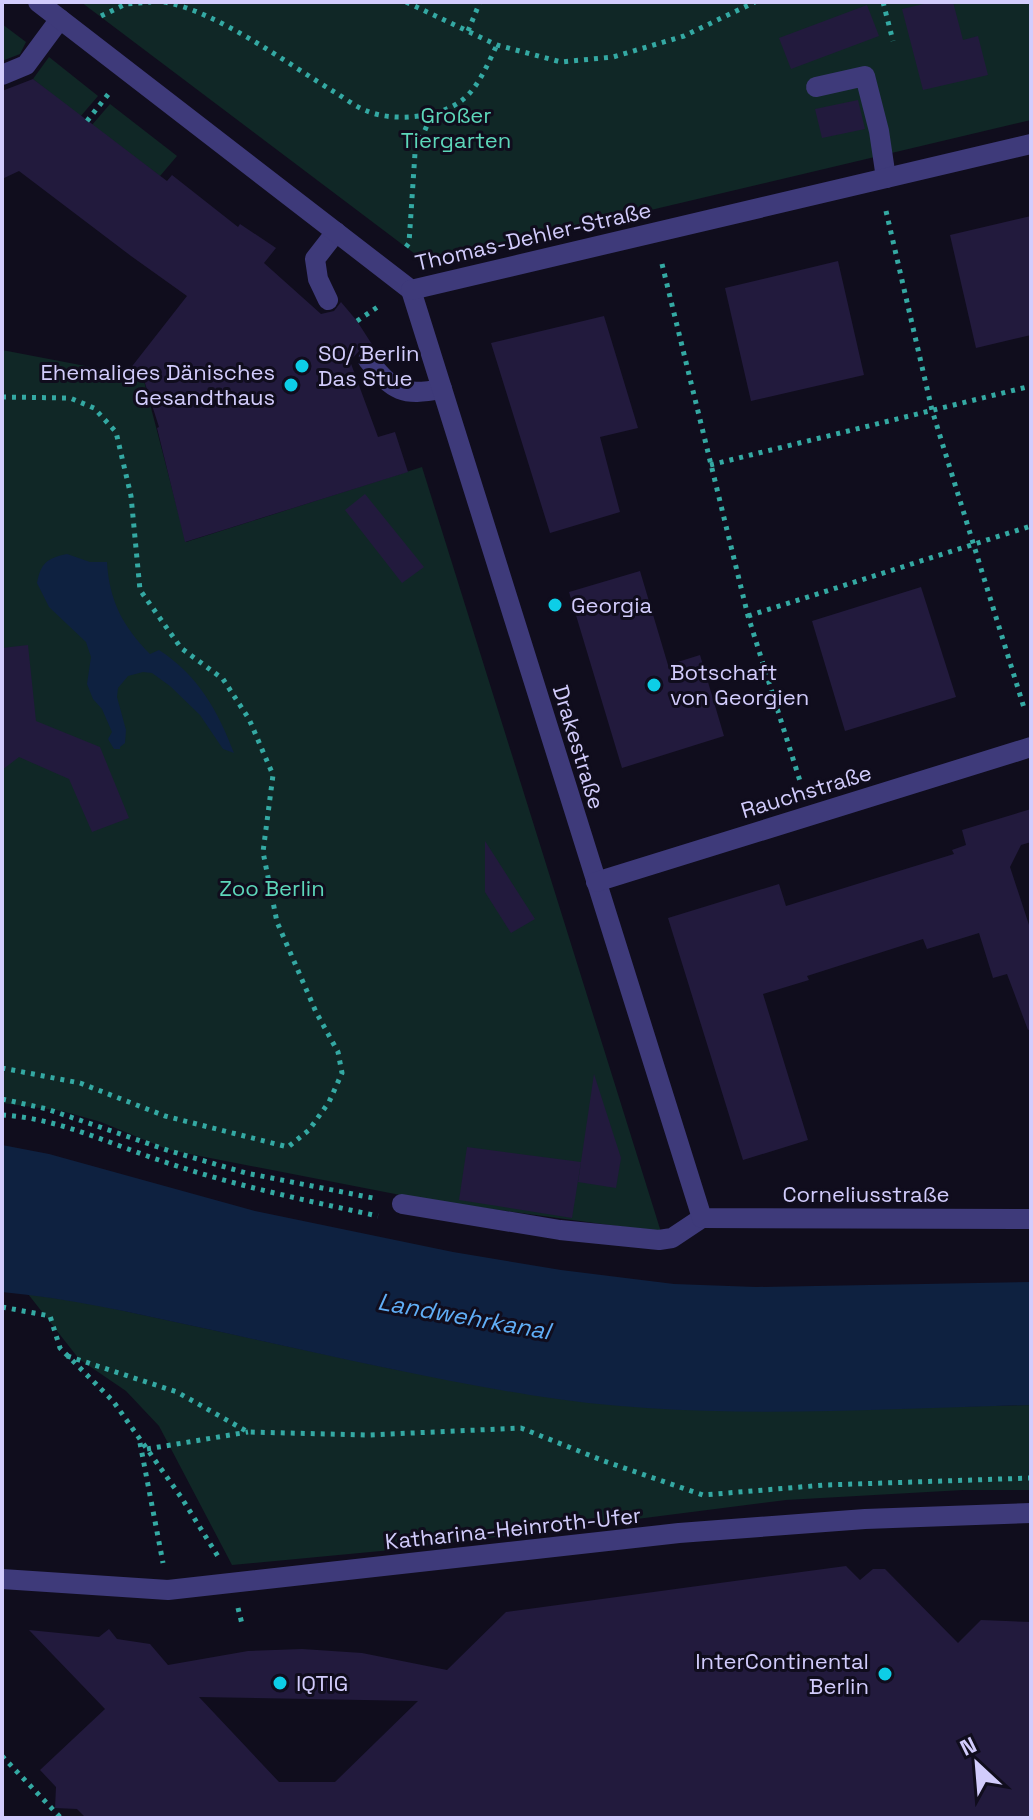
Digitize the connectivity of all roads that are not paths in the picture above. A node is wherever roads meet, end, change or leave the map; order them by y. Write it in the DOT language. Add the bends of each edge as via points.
graph roads {
  1 [pos="38,2"];
  2 [pos="60,19"];
  3 [pos="2,75"];
  4 [pos="816,87"];
  5 [pos="1031,144"];
  6 [pos="886,178"];
  7 [pos="336,232"];
  8 [pos="411,290"];
  9 [pos="328,300"];
  10 [pos="368,360"];
  11 [pos="442,389"];
  12 [pos="1031,747"];
  13 [pos="596,882"];
  14 [pos="407,1202"];
  15 [pos="702,1218"];
  16 [pos="1031,1219"];
  17 [pos="1031,1513"];
  18 [pos="2,1579"];
  1 -- 2 [label="street, Thomas-Dehler-Straße"];
  2 -- 3 [label="street" via="26,65"];
  2 -- 7 [label="street, Thomas-Dehler-Straße"];
  4 -- 6 [label="street" via="865,76"];
  5 -- 6 [label="street, Thomas-Dehler-Straße"];
  6 -- 8 [label="street, Thomas-Dehler-Straße"];
  7 -- 8 [label="street, Thomas-Dehler-Straße"];
  7 -- 9 [label="street" via="315,259"];
  8 -- 11 [label="street, Drakestraße"];
  10 -- 11 [label="street" via="399,391"];
  11 -- 13 [label="street, Drakestraße"];
  12 -- 13 [label="street, Rauchstraße"];
  13 -- 15 [label="street, Drakestraße"];
  14 -- 15 [label="street" via="560,1230 659,1240 672,1238"];
  15 -- 16 [label="street, Corneliusstraße"];
  17 -- 18 [label="street, Katharina-Heinroth-Ufer" via="679,1533 168,1590"];
}
